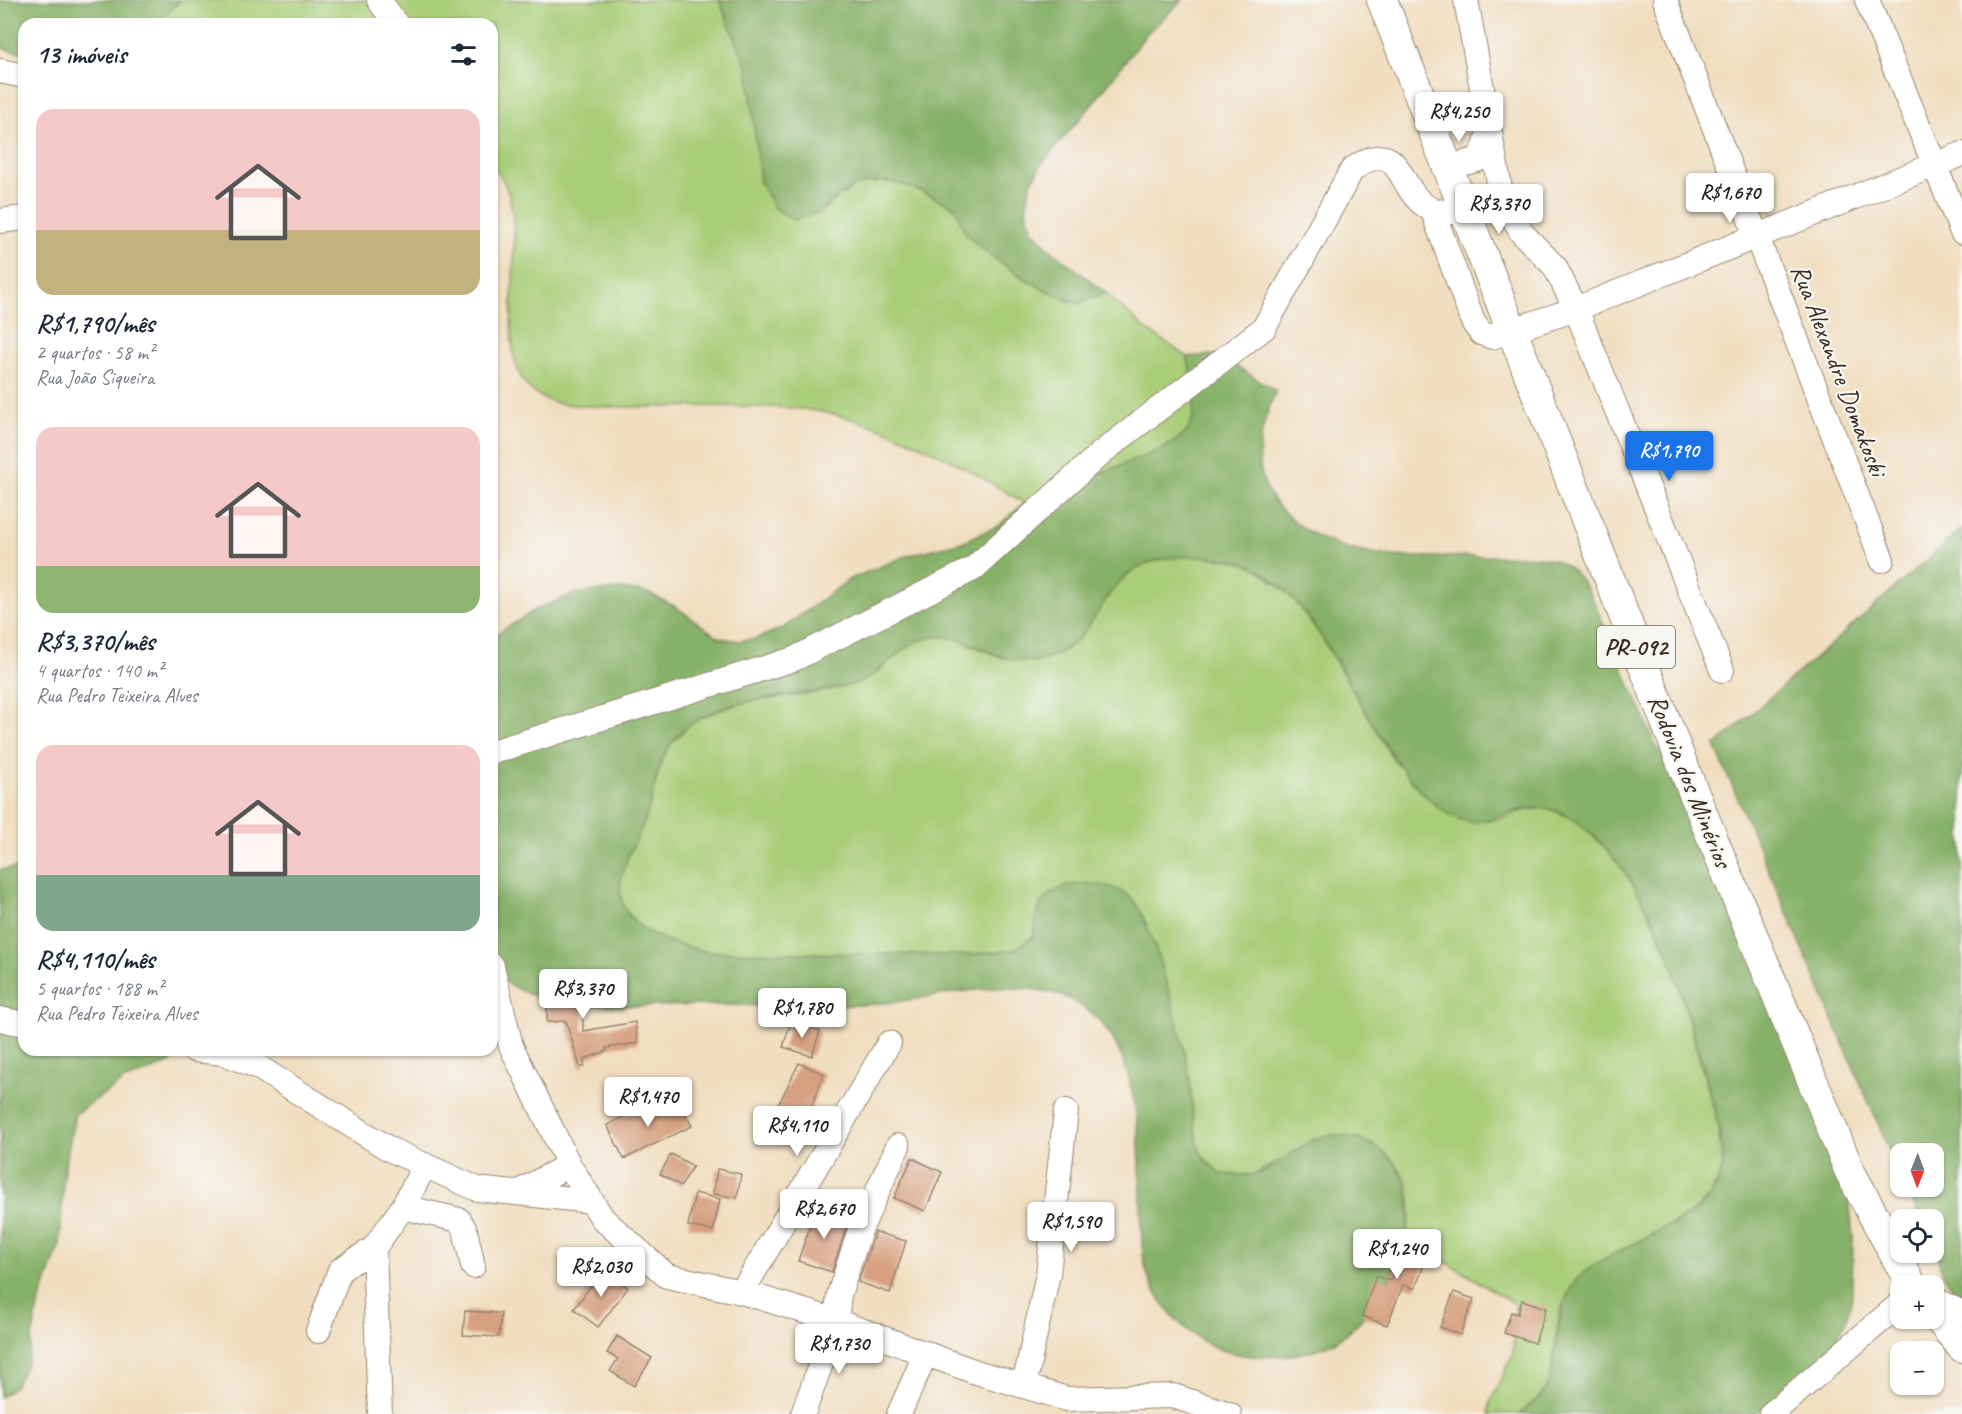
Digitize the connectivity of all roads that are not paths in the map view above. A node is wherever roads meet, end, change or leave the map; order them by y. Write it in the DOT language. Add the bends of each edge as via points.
graph roads {
  1 [pos="379,0"];
  2 [pos="1382,0"];
  3 [pos="1466,0"];
  4 [pos="1665,0"];
  5 [pos="1867,0"];
  6 [pos="392,18"];
  7 [pos="0,72"];
  8 [pos="18,75"];
  9 [pos="1488,135"];
  10 [pos="1962,154"];
  11 [pos="1936,165"];
  12 [pos="1447,167"];
  13 [pos="1432,210"];
  14 [pos="1466,212"];
  15 [pos="18,219"];
  16 [pos="0,221"];
  17 [pos="1962,232"];
  18 [pos="1757,235"];
  19 [pos="1576,309"];
  20 [pos="1512,331"];
  21 [pos="1882,560"];
  22 [pos="1722,670"];
  23 [pos="498,750"];
  24 [pos="498,991"];
  25 [pos="0,1019"];
  26 [pos="18,1023"];
  27 [pos="889,1043"];
  28 [pos="231,1056"];
  29 [pos="1066,1111"];
  30 [pos="898,1146"];
  31 [pos="425,1165"];
  32 [pos="569,1165"];
  33 [pos="517,1193"];
  34 [pos="591,1201"];
  35 [pos="403,1207"];
  36 [pos="374,1248"];
  37 [pos="473,1266"];
  38 [pos="1906,1275"];
  39 [pos="742,1292"];
  40 [pos="1944,1304"];
  41 [pos="1890,1313"];
  42 [pos="1962,1313"];
  43 [pos="836,1321"];
  44 [pos="1944,1325"];
  45 [pos="318,1330"];
  46 [pos="1962,1347"];
  47 [pos="926,1353"];
  48 [pos="1024,1386"];
  49 [pos="380,1414"];
  50 [pos="803,1414"];
  51 [pos="899,1414"];
  52 [pos="1229,1414"];
  53 [pos="1772,1414"];
  1 -- 6 [label="street"];
  2 -- 12 [label="main road, Rodovia dos Minérios / PR-092"];
  3 -- 9 [label="street"];
  4 -- 18 [label="street, Rua Alexandre Domakoski"];
  5 -- 11 [label="street"];
  7 -- 8 [label="street"];
  9 -- 12 [label="street" via="1476,160"];
  9 -- 19 [label="street" via="1501,194 1521,232 1555,267"];
  10 -- 11 [label="street"];
  11 -- 17 [label="street"];
  11 -- 18 [label="street"];
  12 -- 14 [label="main road, Rodovia dos Minérios / PR-092"];
  13 -- 14 [label="street"];
  13 -- 20 [label="street" via="1477,327 1481,333 1492,336"];
  13 -- 23 [label="street" via="1414,196 1396,165 1386,158 1369,157 1352,170 1264,328 1101,453 973,569 794,660"];
  14 -- 20 [label="main road, Rodovia dos Minérios / PR-092"];
  15 -- 16 [label="street"];
  18 -- 19 [label="street"];
  18 -- 21 [label="street, Rua Alexandre Domakoski"];
  19 -- 20 [label="street"];
  19 -- 22 [label="street"];
  20 -- 38 [label="main road, Rodovia dos Minérios / PR-092" via="1693,791 1850,1172"];
  24 -- 32 [label="street" via="511,1046"];
  25 -- 26 [label="street"];
  27 -- 39 [label="street"];
  28 -- 31 [label="street" via="258,1067 389,1149"];
  29 -- 48 [label="street" via="1048,1274"];
  30 -- 43 [label="street" via="860,1230 838,1295"];
  31 -- 33 [label="street" via="477,1189"];
  31 -- 35 [label="street"];
  32 -- 33 [label="street"];
  32 -- 34 [label="street"];
  33 -- 34 [label="street"];
  34 -- 39 [label="street" via="603,1220 667,1276"];
  35 -- 36 [label="street"];
  35 -- 37 [label="street" via="459,1220"];
  36 -- 45 [label="street" via="340,1270"];
  36 -- 49 [label="street"];
  39 -- 43 [label="street"];
  40 -- 42 [label="street"];
  41 -- 53 [label="street"];
  43 -- 47 [label="street"];
  43 -- 50 [label="street"];
  44 -- 46 [label="main road"];
  47 -- 48 [label="street"];
  47 -- 51 [label="street"];
  48 -- 52 [label="street" via="1067,1399 1173,1396"];
}
